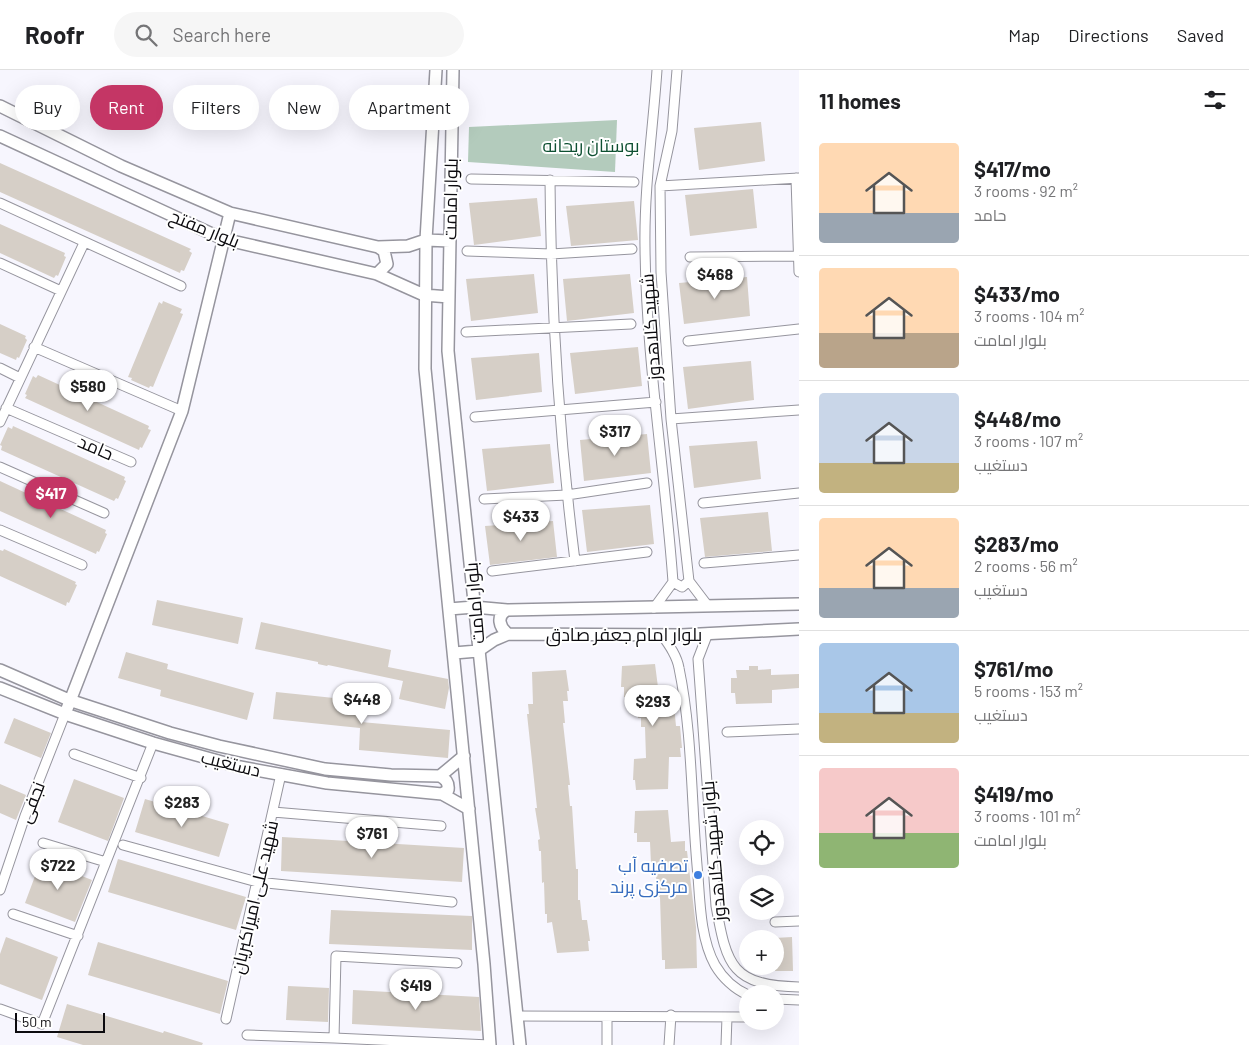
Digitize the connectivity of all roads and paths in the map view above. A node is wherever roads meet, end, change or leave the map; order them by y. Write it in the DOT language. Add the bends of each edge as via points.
graph roads {
  1 [pos="436,70"];
  2 [pos="453,70"];
  3 [pos="657,70"];
  4 [pos="677,70"];
  5 [pos="0,106"];
  6 [pos="654,116"];
  7 [pos="672,118"];
  8 [pos="0,136"];
  9 [pos="797,178"];
  10 [pos="471,179"];
  11 [pos="550,180"];
  12 [pos="634,182"];
  13 [pos="660,186"];
  14 [pos="0,204"];
  15 [pos="230,214"];
  16 [pos="223,239"];
  17 [pos="426,240"];
  18 [pos="450,240"];
  19 [pos="84,243"];
  20 [pos="378,247"];
  21 [pos="632,250"];
  22 [pos="467,251"];
  23 [pos="551,254"];
  24 [pos="798,256"];
  25 [pos="690,257"];
  26 [pos="0,263"];
  27 [pos="799,272"];
  28 [pos="377,274"];
  29 [pos="181,286"];
  30 [pos="61,291"];
  31 [pos="424,295"];
  32 [pos="449,297"];
  33 [pos="631,324"];
  34 [pos="799,328"];
  35 [pos="554,329"];
  36 [pos="466,332"];
  37 [pos="688,341"];
  38 [pos="34,347"];
  39 [pos="0,368"];
  40 [pos="20,378"];
  41 [pos="656,402"];
  42 [pos="6,408"];
  43 [pos="560,410"];
  44 [pos="799,410"];
  45 [pos="182,411"];
  46 [pos="475,417"];
  47 [pos="671,419"];
  48 [pos="0,422"];
  49 [pos="131,462"];
  50 [pos="0,467"];
  51 [pos="647,483"];
  52 [pos="679,490"];
  53 [pos="666,492"];
  54 [pos="799,493"];
  55 [pos="567,495"];
  56 [pos="484,499"];
  57 [pos="703,503"];
  58 [pos="104,513"];
  59 [pos="0,530"];
  60 [pos="647,552"];
  61 [pos="799,555"];
  62 [pos="575,561"];
  63 [pos="704,563"];
  64 [pos="82,565"];
  65 [pos="492,571"];
  66 [pos="689,581"];
  67 [pos="673,582"];
  68 [pos="799,604"];
  69 [pos="708,606"];
  70 [pos="474,607"];
  71 [pos="654,608"];
  72 [pos="449,609"];
  73 [pos="507,610"];
  74 [pos="799,629"];
  75 [pos="508,634"];
  76 [pos="662,634"];
  77 [pos="708,634"];
  78 [pos="478,651"];
  79 [pos="454,653"];
  80 [pos="0,670"];
  81 [pos="0,688"];
  82 [pos="69,700"];
  83 [pos="65,714"];
  84 [pos="799,729"];
  85 [pos="727,732"];
  86 [pos="154,743"];
  87 [pos="74,754"];
  88 [pos="464,756"];
  89 [pos="281,774"];
  90 [pos="440,776"];
  91 [pos="141,778"];
  92 [pos="442,794"];
  93 [pos="469,810"];
  94 [pos="273,812"];
  95 [pos="441,826"];
  96 [pos="43,843"];
  97 [pos="123,845"];
  98 [pos="106,862"];
  99 [pos="257,882"];
  100 [pos="0,890"];
  101 [pos="452,902"];
  102 [pos="13,914"];
  103 [pos="775,922"];
  104 [pos="799,922"];
  105 [pos="78,936"];
  106 [pos="457,963"];
  107 [pos="799,988"];
  108 [pos="739,991"];
  109 [pos="784,999"];
  110 [pos="799,1000"];
  111 [pos="0,1009"];
  112 [pos="517,1016"];
  113 [pos="607,1016"];
  114 [pos="670,1016"];
  115 [pos="727,1017"];
  116 [pos="739,1017"];
  117 [pos="226,1019"];
  118 [pos="247,1035"];
  119 [pos="334,1038"];
  120 [pos="490,1045"];
  121 [pos="520,1045"];
  122 [pos="607,1045"];
  123 [pos="670,1045"];
  124 [pos="726,1045"];
  1 -- 17 [label="street, بلوار امامت"];
  2 -- 18 [label="street, بلوار امامت"];
  3 -- 6 [label="street, شهید کلاهدوز"];
  4 -- 7 [label="street, شهید کلاهدوز"];
  5 -- 15 [label="street, بلوار مفتح"];
  6 -- 7 [label="street"];
  6 -- 41 [label="street, شهید کلاهدوز" via="645,245 647,318"];
  7 -- 13 [label="street, شهید کلاهدوز"];
  8 -- 16 [label="street, بلوار مفتح"];
  9 -- 13 [label="street"];
  9 -- 24 [label="street"];
  10 -- 11 [label="street"];
  11 -- 12 [label="street"];
  11 -- 23 [label="street"];
  13 -- 47 [label="street, شهید کلاهدوز" via="661,272"];
  14 -- 19 [label="street"];
  15 -- 16 [label="street"];
  15 -- 20 [label="street, بلوار مفتح"];
  16 -- 28 [label="street, بلوار مفتح"];
  16 -- 45 [label="street"];
  17 -- 18 [label="street, بلوار مفتح"];
  17 -- 20 [label="street, بلوار مفتح" via="408,246"];
  17 -- 31 [label="street, بلوار امامت"];
  18 -- 32 [label="street, بلوار امامت"];
  19 -- 29 [label="street"];
  19 -- 30 [label="street"];
  20 -- 28 [label="street" via="384,251 387,264"];
  21 -- 23 [label="street"];
  22 -- 23 [label="street"];
  23 -- 35 [label="street"];
  24 -- 25 [label="street"];
  24 -- 27 [label="street"];
  26 -- 30 [label="street"];
  28 -- 31 [label="street, بلوار مفتح"];
  30 -- 38 [label="street"];
  31 -- 32 [label="street, بلوار مفتح"];
  31 -- 72 [label="street, بلوار امامت" via="425,370"];
  32 -- 70 [label="street, بلوار امامت" via="448,352"];
  33 -- 35 [label="street"];
  34 -- 37 [label="street"];
  35 -- 36 [label="street"];
  35 -- 43 [label="street"];
  38 -- 40 [label="street"];
  38 -- 45 [label="street"];
  39 -- 40 [label="street"];
  40 -- 42 [label="street"];
  41 -- 43 [label="street"];
  41 -- 53 [label="street, شهید کلاهدوز"];
  42 -- 48 [label="street"];
  42 -- 49 [label="street, حامد"];
  43 -- 46 [label="street"];
  43 -- 55 [label="street"];
  44 -- 47 [label="street"];
  45 -- 82 [label="street"];
  47 -- 52 [label="street, شهید کلاهدوز"];
  50 -- 58 [label="street"];
  51 -- 55 [label="street"];
  52 -- 53 [label="street"];
  52 -- 66 [label="street, شهید کلاهدوز"];
  53 -- 67 [label="street, شهید کلاهدوز"];
  54 -- 57 [label="street"];
  55 -- 56 [label="street"];
  55 -- 62 [label="street"];
  59 -- 64 [label="street"];
  60 -- 62 [label="street"];
  61 -- 63 [label="street"];
  62 -- 65 [label="street"];
  66 -- 67 [label="street" via="682,587"];
  66 -- 69 [label="street"];
  67 -- 71 [label="street"];
  68 -- 69 [label="street, بلوار امام جعفر صادق"];
  69 -- 71 [label="street, بلوار امام جعفر صادق"];
  70 -- 72 [label="street, بلوار امام جعفر صادق"];
  70 -- 73 [label="street, بلوار امام جعفر صادق"];
  70 -- 78 [label="street, بلوار امامت"];
  71 -- 73 [label="street, بلوار امام جعفر صادق"];
  72 -- 79 [label="street, بلوار امامت"];
  73 -- 75 [label="street" via="502,613 500,621"];
  74 -- 77 [label="street, بلوار امام جعفر صادق"];
  75 -- 76 [label="street, بلوار امام جعفر صادق"];
  75 -- 78 [label="street, بلوار امام جعفر صادق"];
  76 -- 77 [label="street, بلوار امام جعفر صادق"];
  76 -- 108 [label="street, بلوار شهید کلاهدوز" via="679,667 688,740 700,904 706,939 714,963"];
  77 -- 107 [label="street, بلوار شهید کلاهدوز" via="698,659 716,906 725,951 749,980"];
  78 -- 79 [label="street, بلوار امام جعفر صادق"];
  78 -- 112 [label="street, بلوار امامت"];
  79 -- 88 [label="street, بلوار امامت"];
  80 -- 82 [label="street, دستغیب"];
  81 -- 83 [label="street, دستغیب"];
  82 -- 83 [label="street"];
  82 -- 90 [label="street, دستغیب" via="170,732 325,769"];
  83 -- 86 [label="street, دستغیب"];
  83 -- 100 [label="street, نجفی"];
  84 -- 85 [label="street"];
  86 -- 89 [label="street, دستغیب" via="240,767"];
  86 -- 91 [label="street"];
  87 -- 91 [label="street"];
  88 -- 90 [label="street"];
  88 -- 93 [label="street, بلوار امامت"];
  89 -- 92 [label="street, دستغیب" via="327,783"];
  89 -- 94 [label="street, شهید علی امیراکبریان"];
  90 -- 92 [label="street" via="448,786"];
  91 -- 98 [label="street"];
  92 -- 93 [label="street, دستغیب"];
  93 -- 120 [label="street, بلوار امامت"];
  94 -- 95 [label="street"];
  94 -- 99 [label="street, شهید علی امیراکبریان"];
  96 -- 98 [label="street"];
  97 -- 99 [label="street"];
  98 -- 105 [label="street"];
  99 -- 101 [label="street"];
  99 -- 117 [label="street, شهید علی امیراکبریان"];
  102 -- 105 [label="street"];
  103 -- 104 [label="street"];
  105 -- 111 [label="street" via="42,1024"];
  106 -- 119 [label="street" via="336,956"];
  109 -- 110 [label="street"];
  112 -- 113 [label="street"];
  112 -- 121 [label="street, بلوار امامت"];
  113 -- 114 [label="street"];
  113 -- 122 [label="street"];
  114 -- 115 [label="street"];
  114 -- 123 [label="street"];
  115 -- 116 [label="street"];
  115 -- 124 [label="street"];
  118 -- 119 [label="street"];
  119 -- 120 [label="street"];
}
